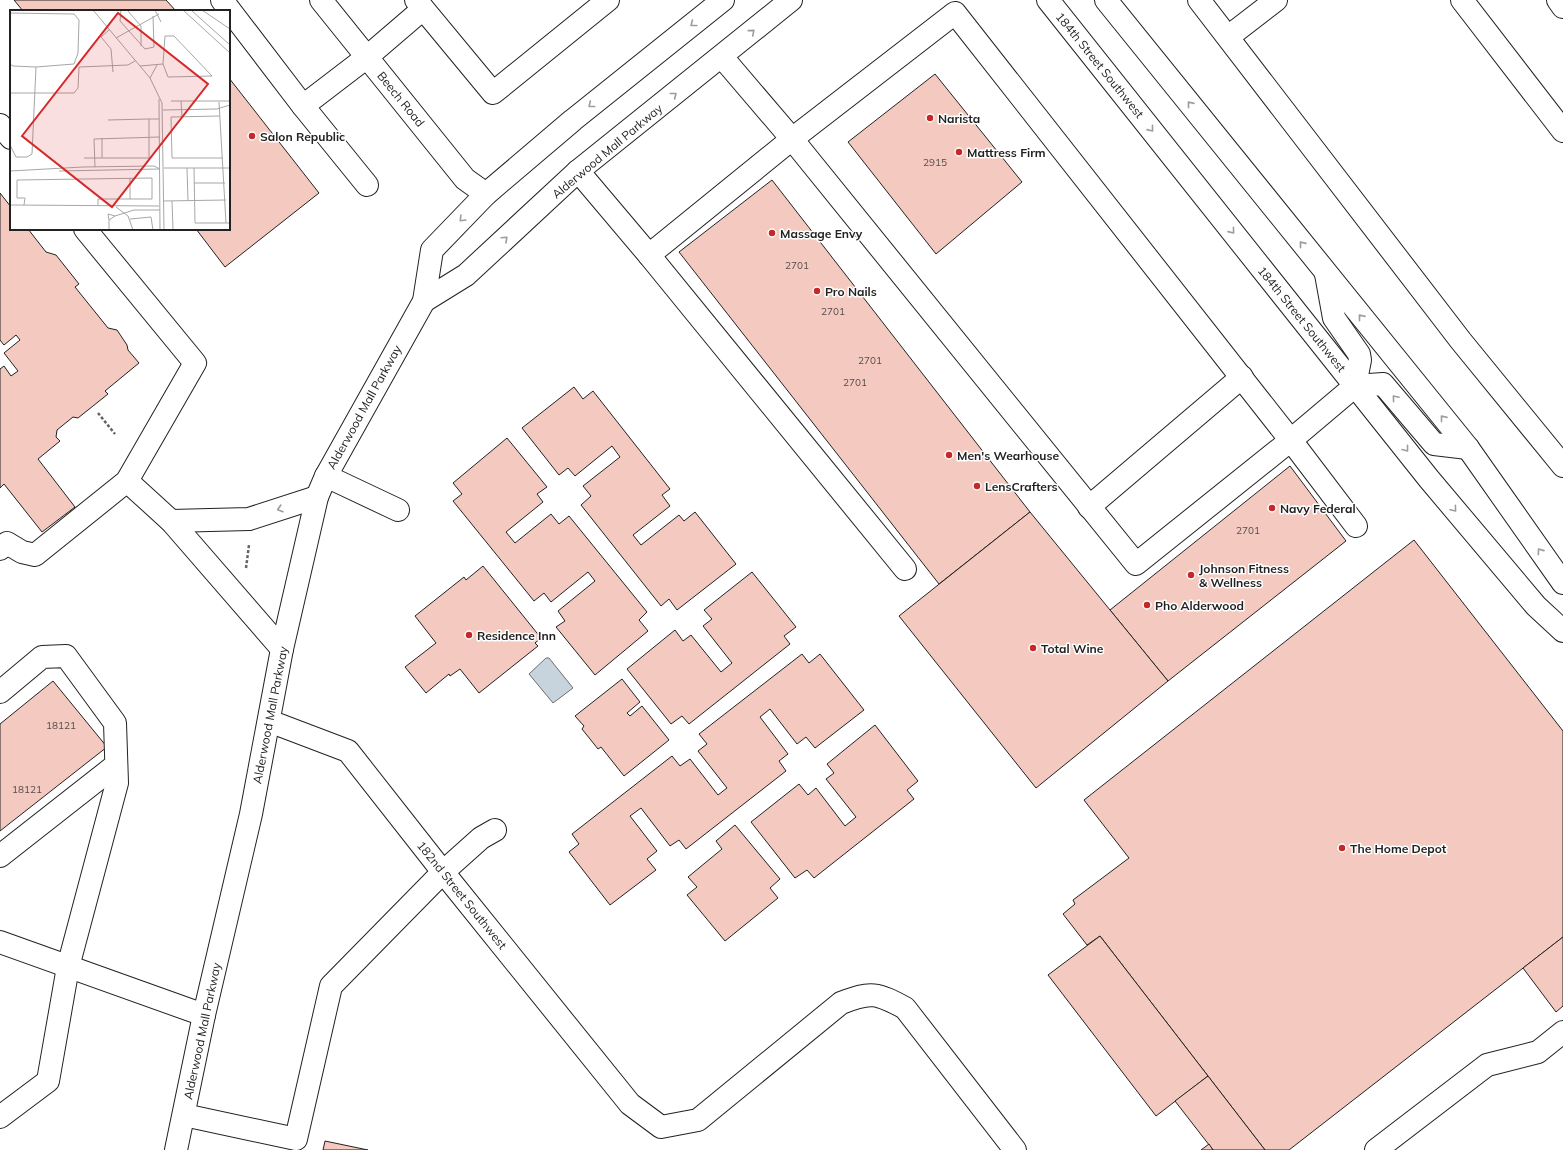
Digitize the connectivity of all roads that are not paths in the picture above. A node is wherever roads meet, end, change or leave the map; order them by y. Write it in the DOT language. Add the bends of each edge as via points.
graph roads {
  1 [pos="222,0"];
  2 [pos="321,0"];
  3 [pos="608,0"];
  4 [pos="723,0"];
  5 [pos="791,0"];
  6 [pos="1048,0"];
  7 [pos="1106,0"];
  8 [pos="1199,0"];
  9 [pos="1276,0"];
  10 [pos="1462,0"];
  11 [pos="1558,0"];
  12 [pos="420,4"];
  13 [pos="1563,7"];
  14 [pos="230,10"];
  15 [pos="230,10"];
  16 [pos="1228,37"];
  17 [pos="367,57"];
  18 [pos="722,57"];
  19 [pos="304,106"];
  20 [pos="0,125"];
  21 [pos="1563,131"];
  22 [pos="10,137"];
  23 [pos="792,139"];
  24 [pos="578,171"];
  25 [pos="368,185"];
  26 [pos="486,194"];
  27 [pos="86,230"];
  28 [pos="649,255"];
  29 [pos="1326,274"];
  30 [pos="424,301"];
  31 [pos="1242,377"];
  32 [pos="1355,386"];
  33 [pos="1291,440"];
  34 [pos="1468,448"];
  35 [pos="1563,466"];
  36 [pos="326,476"];
  37 [pos="126,481"];
  38 [pos="317,497"];
  39 [pos="1089,506"];
  40 [pos="398,510"];
  41 [pos="171,521"];
  42 [pos="1356,526"];
  43 [pos="0,549"];
  44 [pos="905,569"];
  45 [pos="1563,583"];
  46 [pos="1563,632"];
  47 [pos="282,649"];
  48 [pos="0,692"];
  49 [pos="269,721"];
  50 [pos="116,765"];
  51 [pos="495,830"];
  52 [pos="0,856"];
  53 [pos="443,872"];
  54 [pos="0,942"];
  55 [pos="68,967"];
  56 [pos="204,1015"];
  57 [pos="1563,1032"];
  58 [pos="184,1115"];
  59 [pos="0,1117"];
  60 [pos="176,1150"];
  61 [pos="1015,1150"];
  62 [pos="1376,1150"];
  1 -- 14 [label="main road"];
  2 -- 17 [label="main road, Beech Road"];
  3 -- 12 [label="main road" via="493,93"];
  4 -- 26 [label="main road, Alderwood Mall Parkway, one-way" via="573,120"];
  18 -- 5 [label="main road, Alderwood Mall Parkway, one-way"];
  6 -- 32 [label="main road, 184th Street Southwest, one-way"];
  29 -- 7 [label="main road, one-way"];
  8 -- 16 [label="main road"];
  9 -- 16 [label="main road"];
  10 -- 21 [label="main road"];
  11 -- 13 [label="main road"];
  12 -- 17 [label="main road"];
  15 -- 19 [label="main road"];
  16 -- 35 [label="main road" via="1461,341"];
  17 -- 19 [label="main road"];
  17 -- 26 [label="main road, Beech Road" via="465,179"];
  18 -- 23 [label="main road"];
  24 -- 18 [label="main road, Alderwood Mall Parkway, one-way"];
  19 -- 25 [label="main road"];
  20 -- 22 [label="main road"];
  23 -- 28 [label="main road"];
  23 -- 31 [label="main road" via="955,13"];
  23 -- 39 [label="main road"];
  24 -- 28 [label="main road"];
  30 -- 24 [label="main road, Alderwood Mall Parkway, one-way" via="466,275"];
  26 -- 30 [label="main road, Alderwood Mall Parkway, one-way" via="432,250"];
  27 -- 37 [label="main road" via="195,363"];
  28 -- 44 [label="main road"];
  29 -- 32 [label="main road" via="1334,318 1359,354"];
  34 -- 29 [label="main road, one-way"];
  30 -- 36 [label="main road, Alderwood Mall Parkway"];
  31 -- 33 [label="main road"];
  31 -- 39 [label="main road"];
  32 -- 33 [label="main road"];
  34 -- 32 [label="main road, one-way" via="1434,444 1383,384"];
  32 -- 46 [label="main road, 184th Street Southwest, one-way" via="1536,606"];
  33 -- 39 [label="main road" via="1136,564"];
  33 -- 42 [label="main road"];
  45 -- 34 [label="main road, one-way"];
  36 -- 38 [label="main road, Alderwood Mall Parkway"];
  36 -- 40 [label="main road"];
  37 -- 41 [label="main road"];
  37 -- 43 [label="main road" via="35,555 22,552 7,543"];
  38 -- 41 [label="main road, one-way" via="249,519"];
  38 -- 47 [label="main road, Alderwood Mall Parkway"];
  41 -- 47 [label="main road"];
  47 -- 49 [label="main road, Alderwood Mall Parkway"];
  48 -- 50 [label="main road" via="42,657 66,656 115,723"];
  49 -- 53 [label="main road, 182nd Street Southwest" via="348,751"];
  49 -- 56 [label="main road, Alderwood Mall Parkway" via="252,814"];
  50 -- 52 [label="main road"];
  50 -- 55 [label="main road" via="117,783"];
  51 -- 53 [label="main road" via="481,838"];
  53 -- 58 [label="main road" via="331,986 296,1139"];
  53 -- 61 [label="main road, 182nd Street Southwest" via="630,1104 661,1127 698,1120 841,1003 862,994 883,996 905,1008"];
  54 -- 55 [label="main road"];
  55 -- 56 [label="main road"];
  55 -- 59 [label="main road" via="48,1081"];
  56 -- 58 [label="main road, Alderwood Mall Parkway"];
  57 -- 62 [label="main road" via="1538,1052 1487,1065"];
  58 -- 60 [label="main road, Alderwood Mall Parkway"];
}
